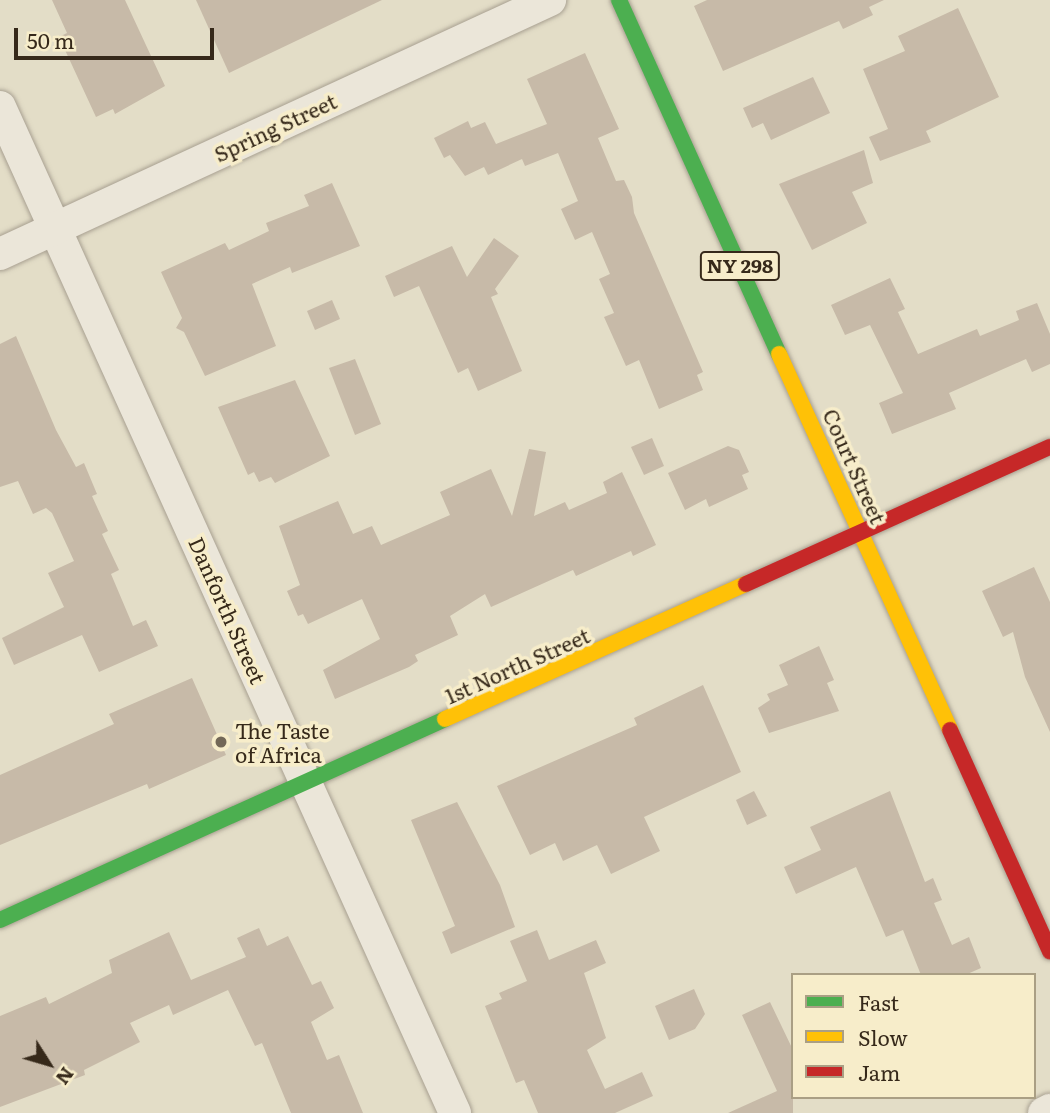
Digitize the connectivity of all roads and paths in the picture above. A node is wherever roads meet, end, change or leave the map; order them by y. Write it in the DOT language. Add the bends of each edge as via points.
graph roads {
  1 [pos="550,0"];
  2 [pos="619,0"];
  3 [pos="0,107"];
  4 [pos="56,229"];
  5 [pos="0,254"];
  6 [pos="1050,447"];
  7 [pos="862,533"];
  8 [pos="306,784"];
  9 [pos="0,920"];
  10 [pos="1050,951"];
  11 [pos="1050,1110"];
  12 [pos="455,1113"];
  13 [pos="1044,1113"];
  1 -- 4 [label="street, Spring Street"];
  2 -- 7 [label="street, Court Street / NY 298"];
  3 -- 4 [label="street, Danforth Street"];
  4 -- 5 [label="street, Spring Street"];
  4 -- 8 [label="street, Danforth Street"];
  6 -- 7 [label="street, 1st North Street"];
  7 -- 8 [label="street, 1st North Street"];
  7 -- 10 [label="street, Court Street / NY 298"];
  8 -- 9 [label="street, 1st North Street"];
  8 -- 12 [label="street, Danforth Street"];
  11 -- 13 [label="street"];
}
